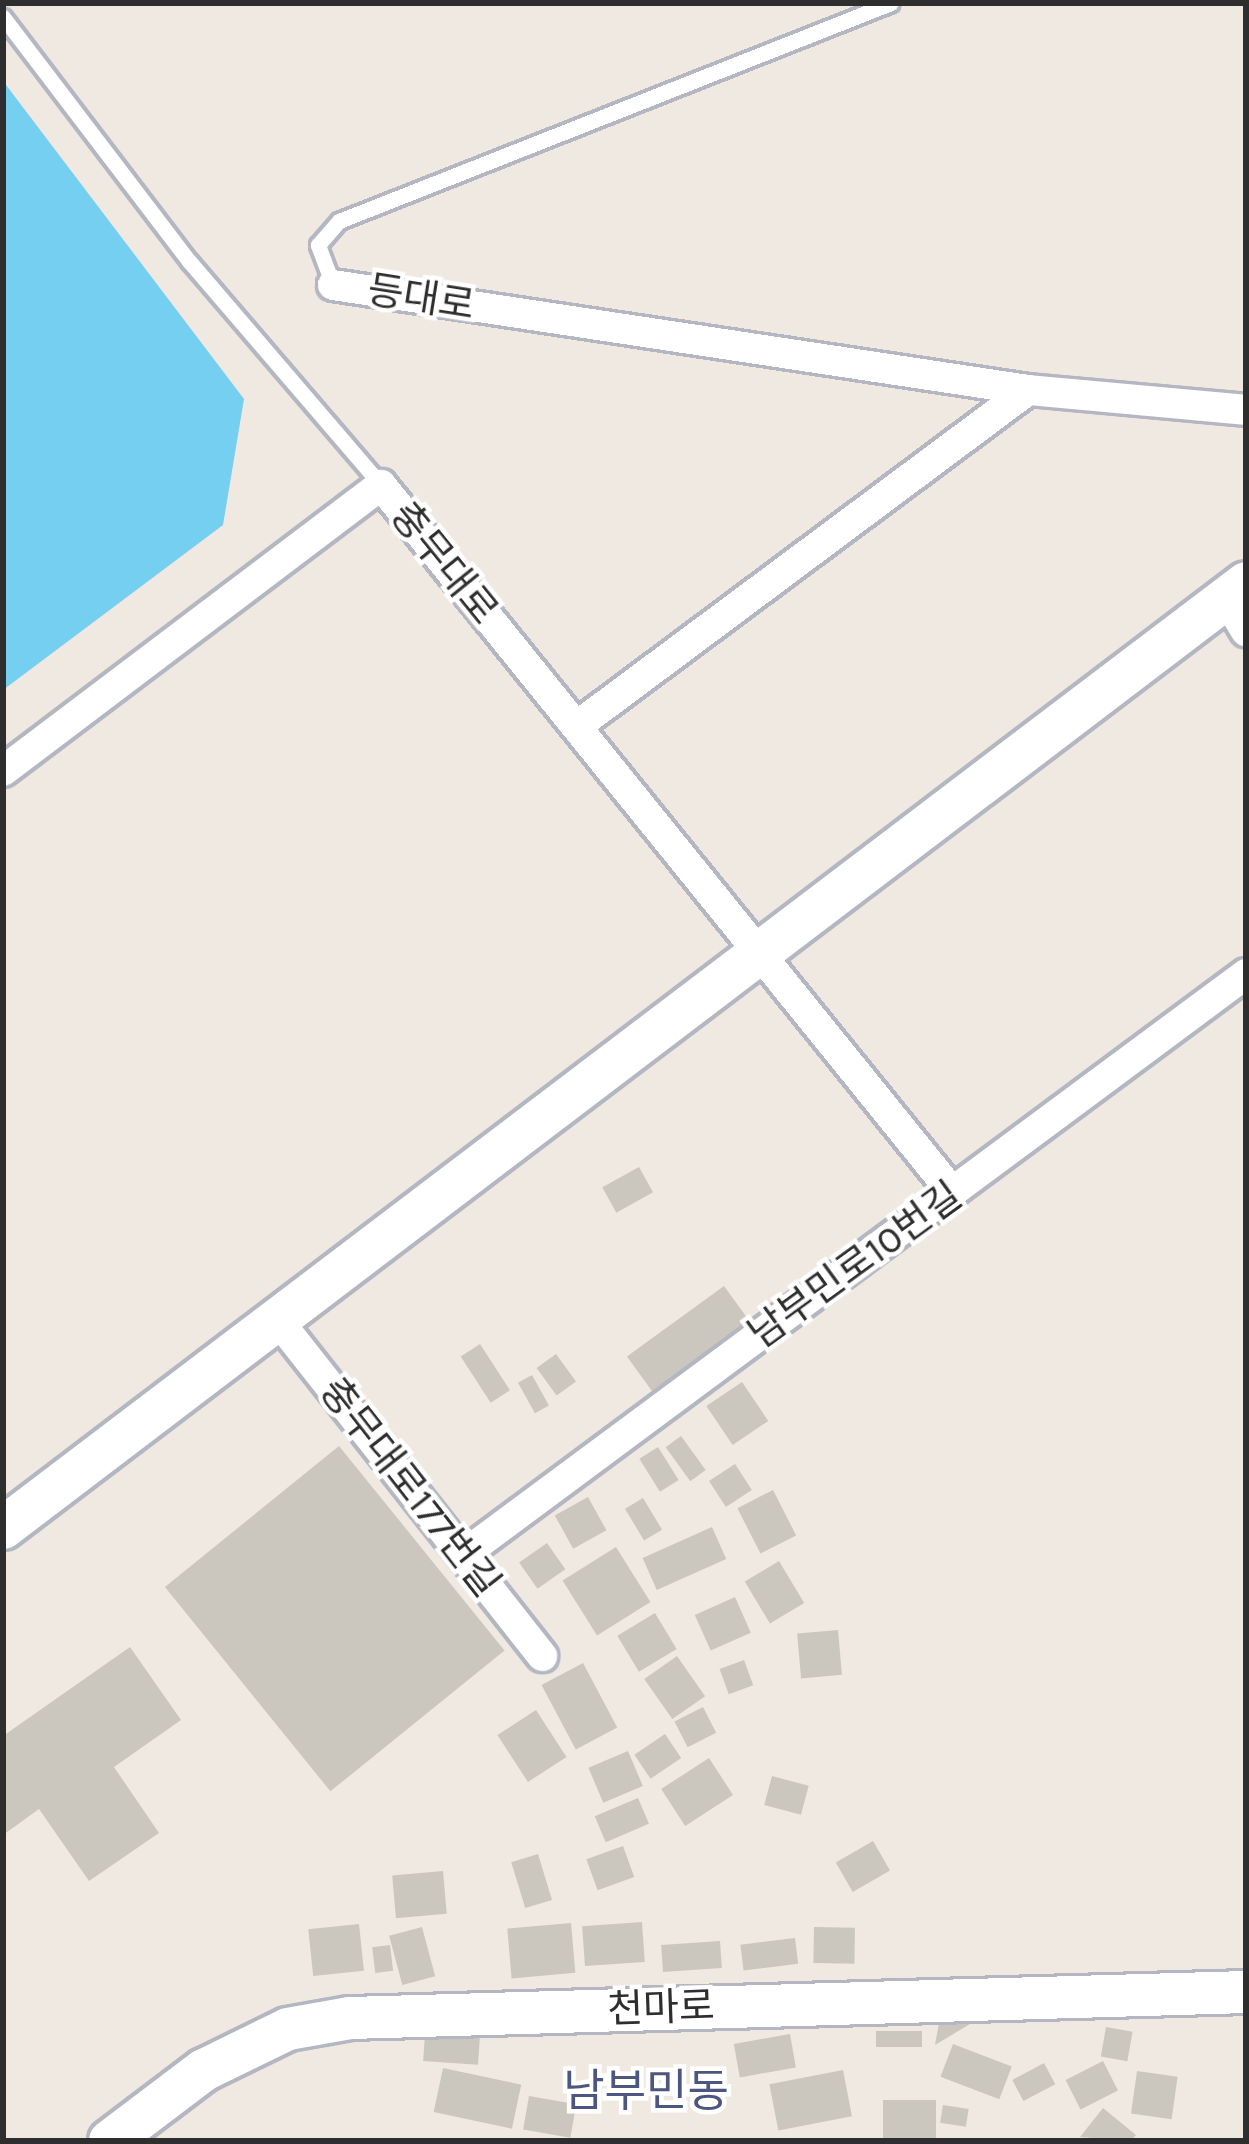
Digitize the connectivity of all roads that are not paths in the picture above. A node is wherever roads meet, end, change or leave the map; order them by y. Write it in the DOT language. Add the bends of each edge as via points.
graph roads {
  1 [pos="891,3"];
  2 [pos="3,17"];
  3 [pos="333,284"];
  4 [pos="1028,390"];
  5 [pos="1246,410"];
  6 [pos="381,485"];
  7 [pos="1239,604"];
  8 [pos="577,726"];
  9 [pos="3,771"];
  10 [pos="761,953"];
  11 [pos="1246,974"];
  12 [pos="953,1193"];
  13 [pos="278,1319"];
  14 [pos="3,1528"];
  15 [pos="463,1555"];
  16 [pos="542,1656"];
  17 [pos="1246,1992"];
  18 [pos="110,2141"];
  1 -- 3 [label="lane, 등대로" via="339,221 317,245"];
  2 -- 6 [label="lane" via="188,261"];
  3 -- 4 [label="street, 등대로"];
  4 -- 5 [label="street, 등대로"];
  4 -- 8 [label="street"];
  6 -- 8 [label="street, 충무대로"];
  6 -- 9 [label="street, 충무대로"];
  7 -- 10 [label="main road"];
  8 -- 10 [label="street, 충무대로"];
  10 -- 12 [label="street, 충무대로"];
  10 -- 13 [label="main road"];
  11 -- 12 [label="street, 남부민로10번길"];
  12 -- 15 [label="street, 남부민로10번길"];
  13 -- 14 [label="main road"];
  13 -- 15 [label="street, 충무대로177번길"];
  15 -- 16 [label="street, 충무대로177번길"];
  17 -- 18 [label="main road, 천마로" via="350,2018 288,2029 204,2070"];
}
